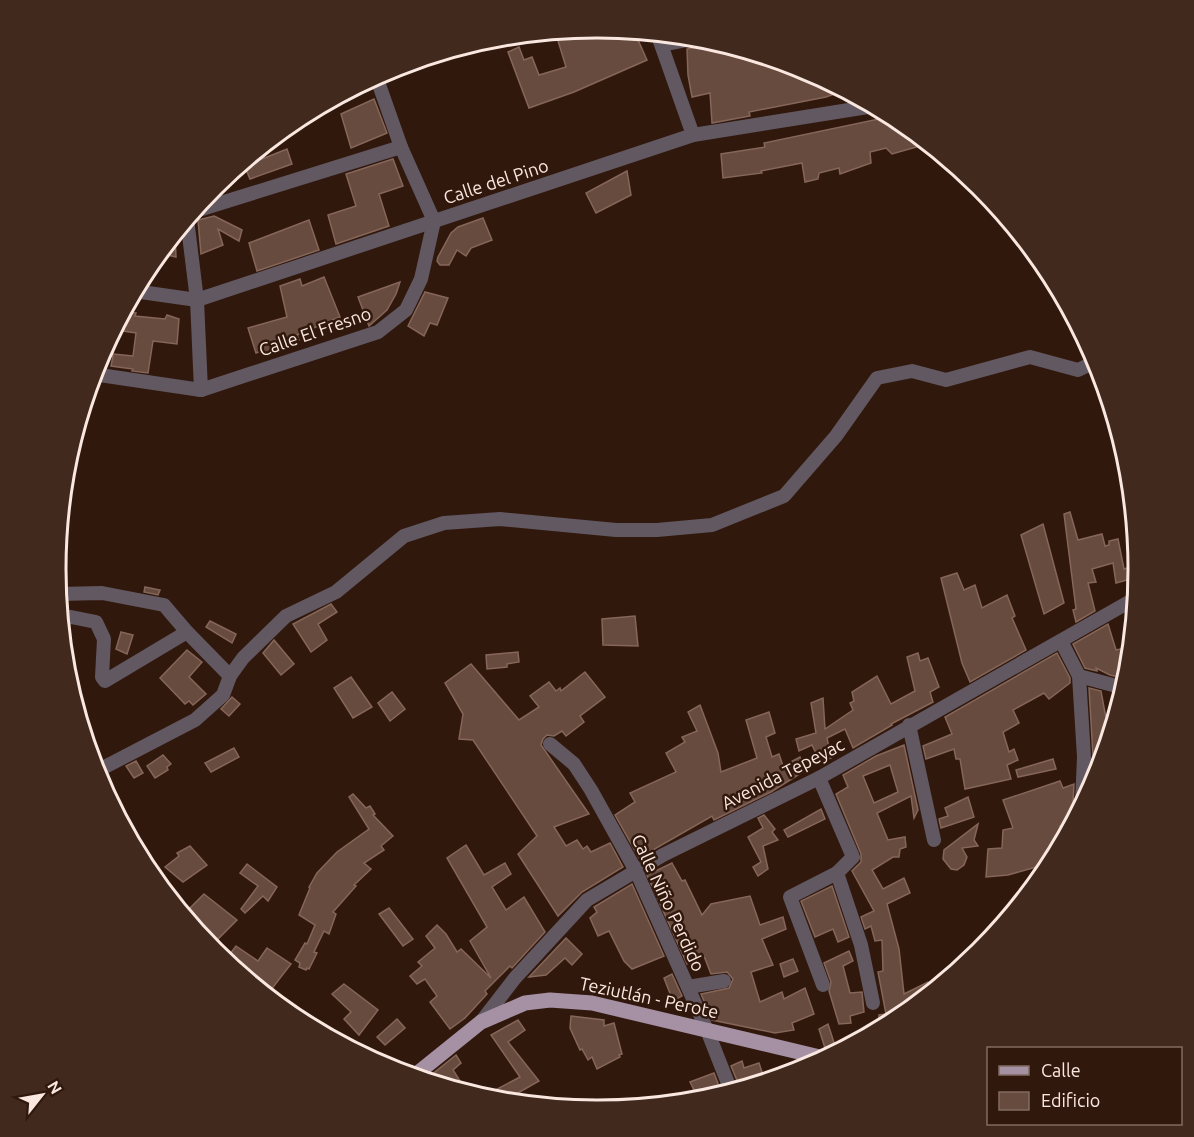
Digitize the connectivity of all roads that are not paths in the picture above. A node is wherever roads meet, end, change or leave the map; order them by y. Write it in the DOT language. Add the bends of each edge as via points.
graph roads {
  1 [pos="661,42"];
  2 [pos="379,85"];
  3 [pos="861,108"];
  4 [pos="693,135"];
  5 [pos="401,147"];
  6 [pos="209,207"];
  7 [pos="434,221"];
  8 [pos="188,230"];
  9 [pos="143,292"];
  10 [pos="197,300"];
  11 [pos="1088,365"];
  12 [pos="102,375"];
  13 [pos="201,390"];
  14 [pos="67,594"];
  15 [pos="1127,603"];
  16 [pos="69,617"];
  17 [pos="187,632"];
  18 [pos="1061,640"];
  19 [pos="230,676"];
  20 [pos="1080,676"];
  21 [pos="1115,685"];
  22 [pos="909,725"];
  23 [pos="550,744"];
  24 [pos="104,767"];
  25 [pos="819,778"];
  26 [pos="1083,783"];
  27 [pos="934,840"];
  28 [pos="636,871"];
  29 [pos="837,873"];
  30 [pos="724,981"];
  31 [pos="824,985"];
  32 [pos="688,987"];
  33 [pos="873,1003"];
  34 [pos="482,1022"];
  35 [pos="707,1030"];
  36 [pos="810,1055"];
  37 [pos="422,1070"];
  38 [pos="728,1083"];
  1 -- 4 [label="street"];
  2 -- 5 [label="street"];
  3 -- 4 [label="street, Calle del Pino"];
  4 -- 7 [label="street, Calle del Pino"];
  5 -- 6 [label="street"];
  5 -- 7 [label="street"];
  7 -- 10 [label="street, Calle del Pino"];
  7 -- 13 [label="street, Calle El Fresno" via="421,279 406,310 378,332"];
  8 -- 10 [label="street"];
  9 -- 10 [label="street, Calle del Pino"];
  10 -- 13 [label="street"];
  11 -- 19 [label="street" via="1078,370 1030,357 946,380 912,371 877,378 836,436 784,496 712,525 616,530 500,519 444,523 404,536 336,592 286,616"];
  12 -- 13 [label="street, Calle El Fresno"];
  14 -- 17 [label="street" via="102,593 164,605"];
  15 -- 18 [label="street, Avenida Tepeyac"];
  16 -- 17 [label="street" via="96,622 104,639 105,681"];
  17 -- 19 [label="street"];
  18 -- 20 [label="street"];
  18 -- 22 [label="street, Avenida Tepeyac"];
  19 -- 24 [label="street" via="223,695 195,720"];
  20 -- 21 [label="street"];
  20 -- 26 [label="street"];
  22 -- 25 [label="street, Avenida Tepeyac"];
  22 -- 27 [label="street"];
  23 -- 28 [label="street, Calle Niño Perdido" via="574,764"];
  25 -- 28 [label="street, Avenida Tepeyac"];
  25 -- 29 [label="street" via="853,857"];
  28 -- 32 [label="street, Calle Niño Perdido"];
  28 -- 34 [label="street, Avenida Tepeyac" via="587,900 515,978"];
  29 -- 31 [label="street" via="790,897"];
  29 -- 33 [label="street" via="861,945"];
  30 -- 32 [label="street"];
  32 -- 35 [label="street, Calle Niño Perdido"];
  34 -- 35 [label="main road, Teziutlán - Perote" via="525,1003 550,1000 592,1003"];
  34 -- 37 [label="main road, Teziutlán - Perote"];
  35 -- 36 [label="main road, Teziutlán - Perote"];
  35 -- 38 [label="street, Calle Niño Perdido"];
}
